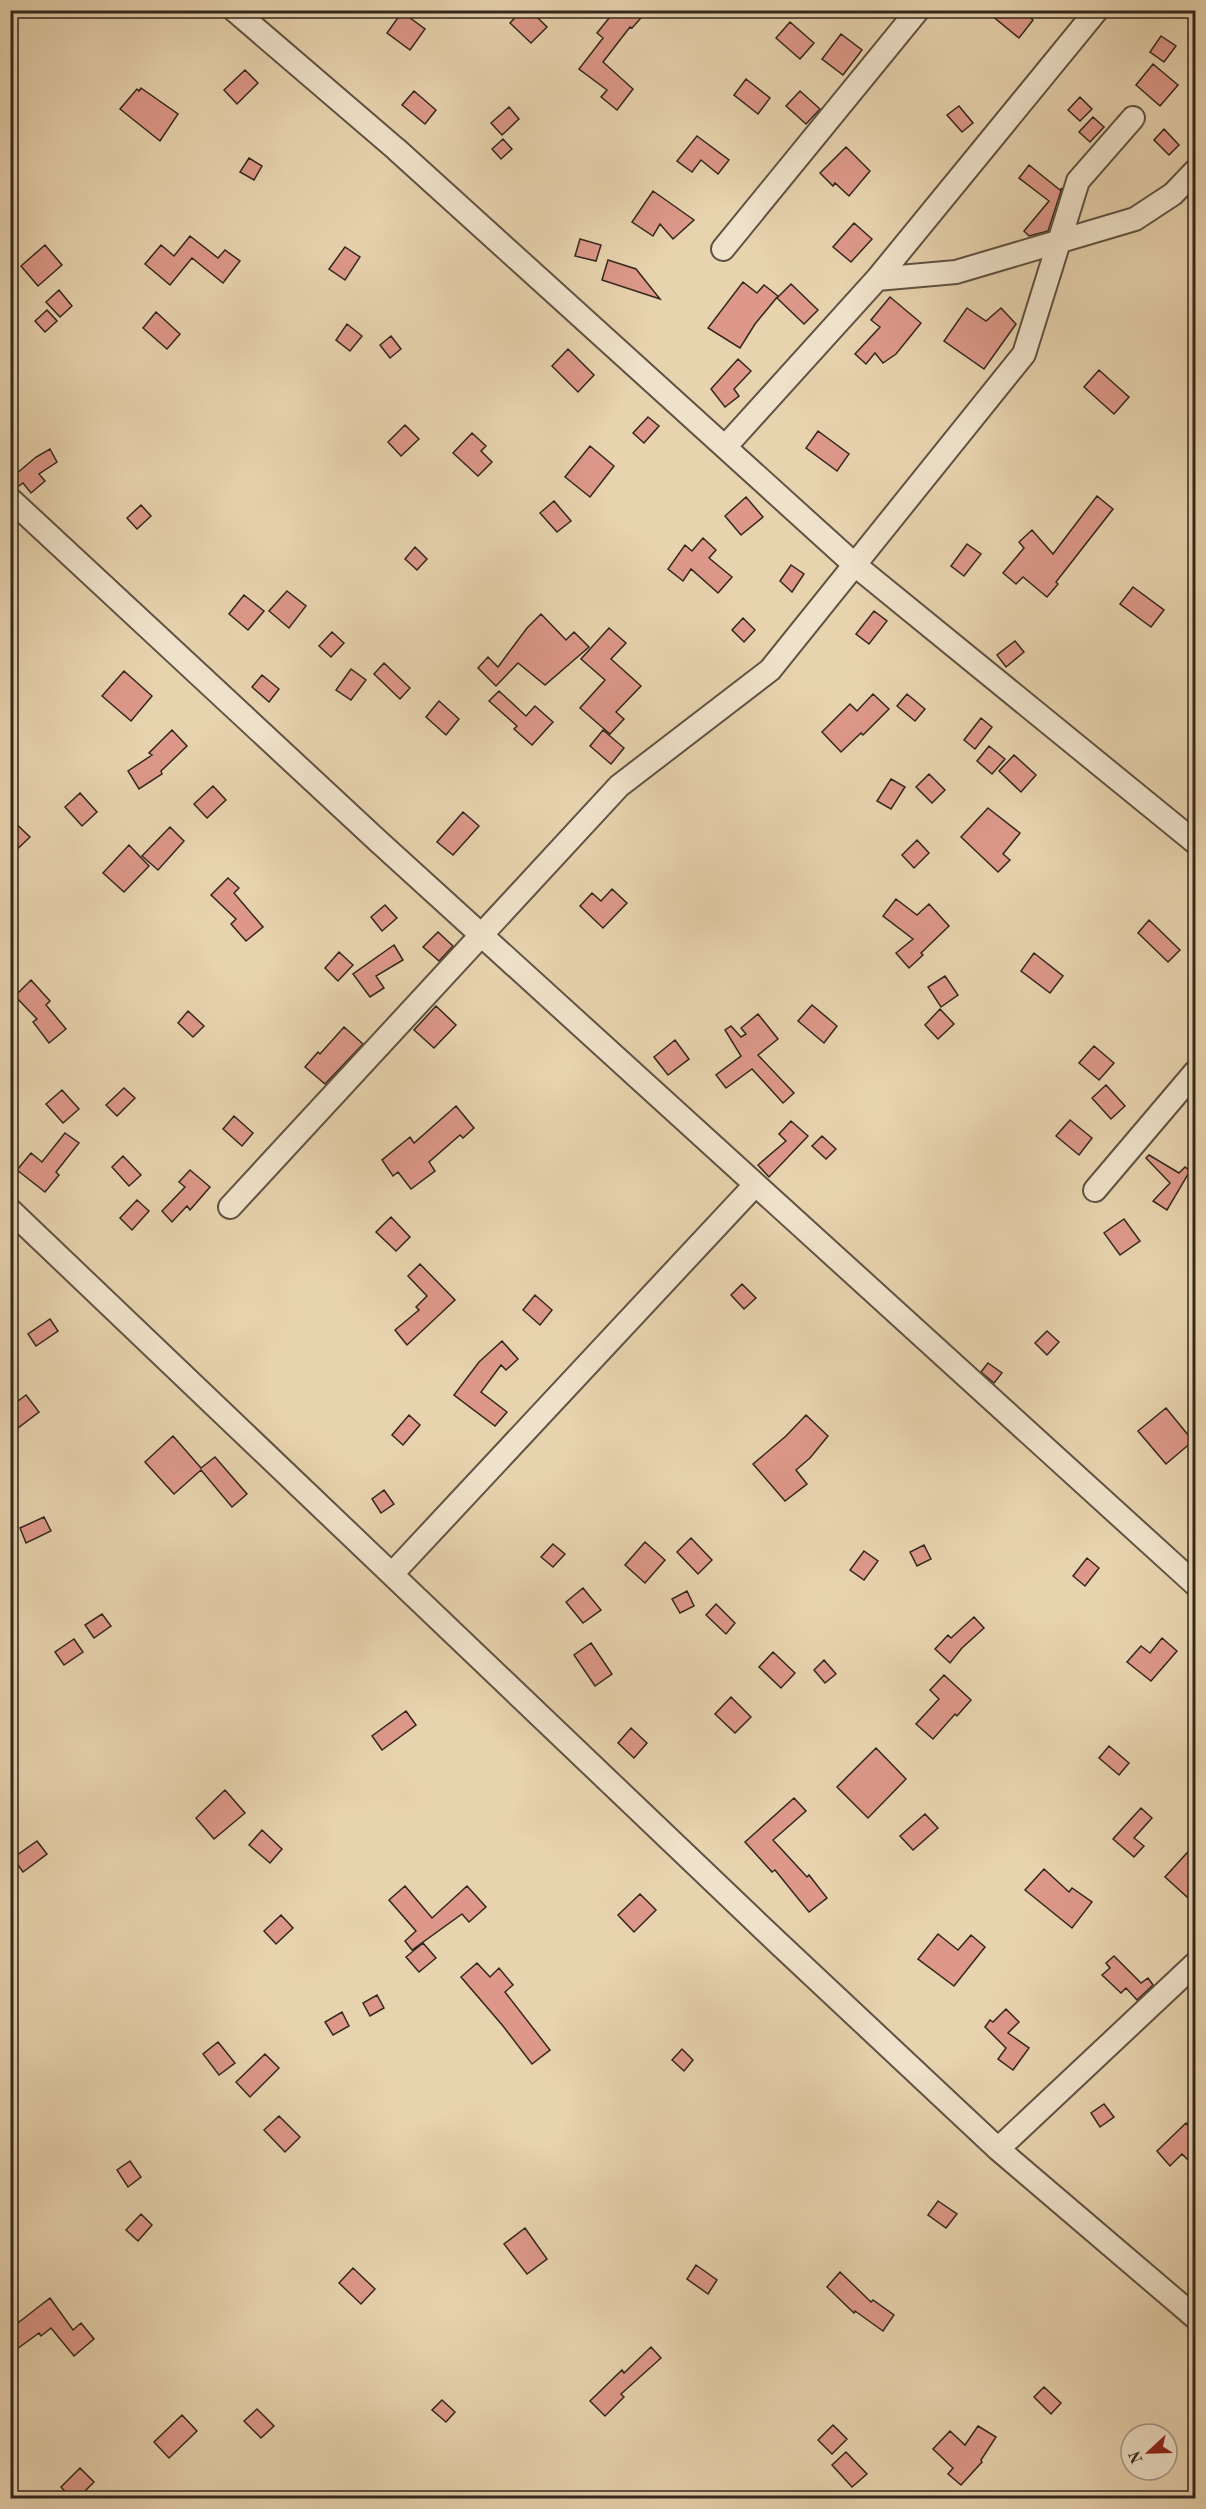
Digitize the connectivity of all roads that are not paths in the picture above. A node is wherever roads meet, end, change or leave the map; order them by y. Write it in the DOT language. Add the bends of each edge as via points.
graph roads {
  1 [pos="234,10"];
  2 [pos="918,10"];
  3 [pos="1097,10"];
  4 [pos="1134,118"];
  5 [pos="1196,170"];
  6 [pos="1060,241"];
  7 [pos="723,249"];
  8 [pos="877,279"];
  9 [pos="725,447"];
  10 [pos="10,499"];
  11 [pos="855,565"];
  12 [pos="1196,843"];
  13 [pos="481,935"];
  14 [pos="1196,1071"];
  15 [pos="755,1185"];
  16 [pos="1095,1190"];
  17 [pos="230,1207"];
  18 [pos="10,1210"];
  19 [pos="392,1574"];
  20 [pos="1196,1585"];
  21 [pos="1196,1963"];
  22 [pos="998,2149"];
  23 [pos="1196,2318"];
  1 -- 9 [label="street" via="396,149"];
  2 -- 7 [label="street"];
  3 -- 8 [label="street"];
  4 -- 6 [label="street" via="1078,181"];
  5 -- 6 [label="street" via="1173,194 1135,219"];
  6 -- 8 [label="street" via="956,272"];
  6 -- 11 [label="street" via="1024,354"];
  8 -- 9 [label="street"];
  9 -- 11 [label="street"];
  10 -- 13 [label="street"];
  11 -- 12 [label="street"];
  11 -- 13 [label="street" via="770,670 619,786"];
  13 -- 15 [label="street"];
  13 -- 17 [label="street"];
  14 -- 16 [label="street"];
  15 -- 19 [label="street"];
  15 -- 20 [label="street"];
  18 -- 19 [label="street"];
  19 -- 22 [label="street"];
  21 -- 22 [label="street"];
  22 -- 23 [label="street"];
}
